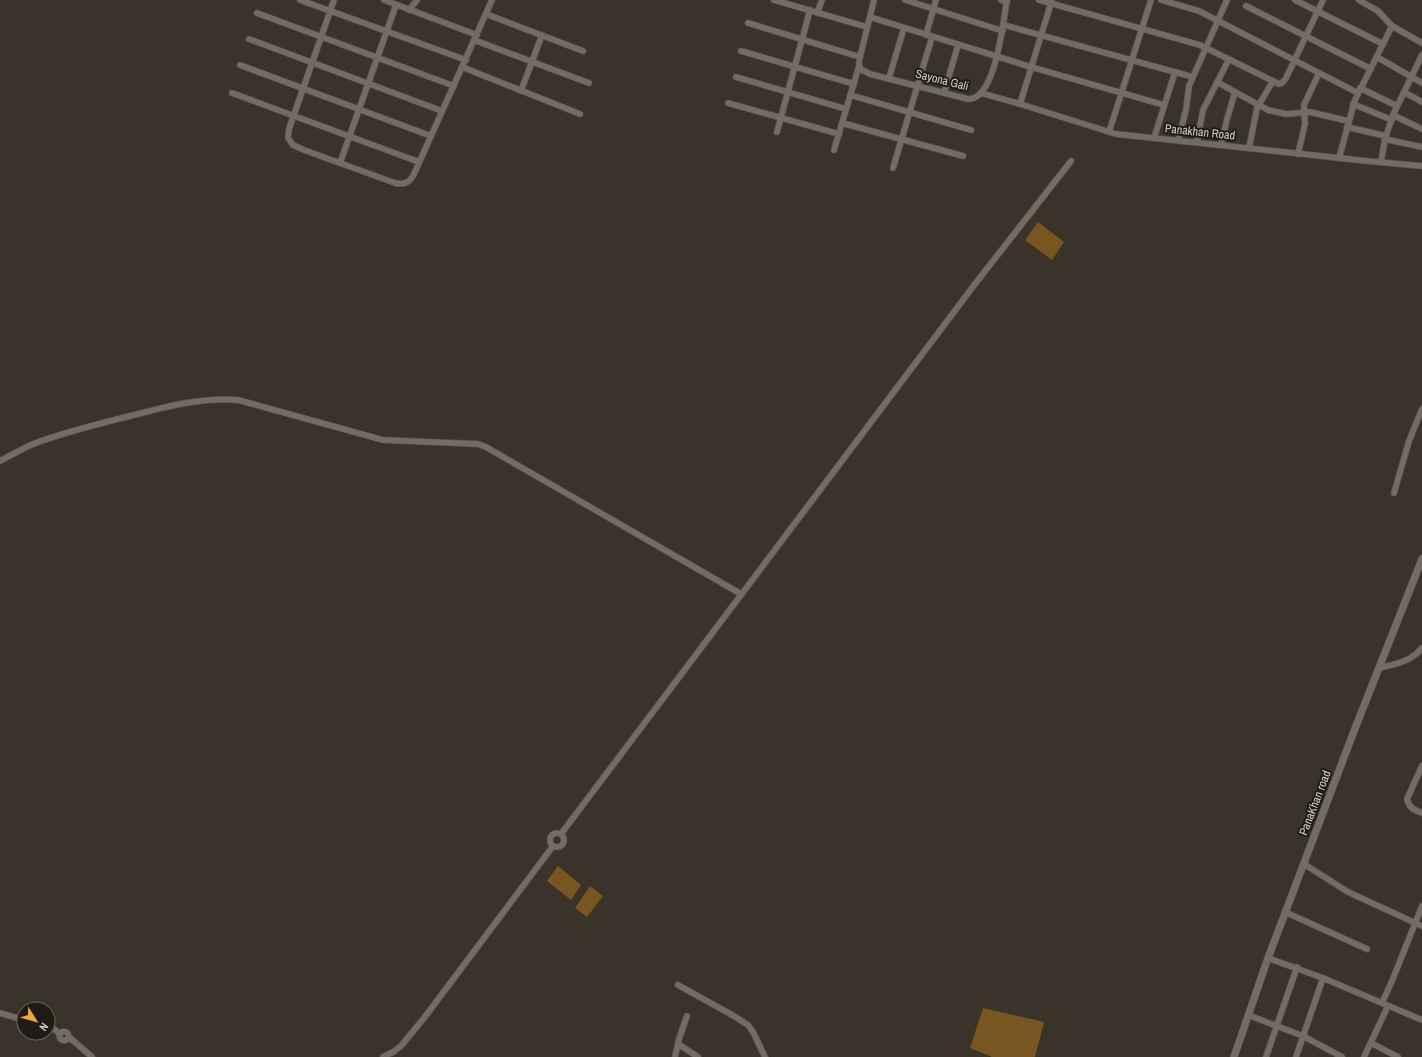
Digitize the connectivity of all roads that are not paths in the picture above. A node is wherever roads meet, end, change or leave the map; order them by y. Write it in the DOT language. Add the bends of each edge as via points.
graph roads {
  1 [pos="300,0"];
  2 [pos="334,0"];
  3 [pos="384,0"];
  4 [pos="417,0"];
  5 [pos="492,0"];
  6 [pos="774,0"];
  7 [pos="822,0"];
  8 [pos="874,0"];
  9 [pos="905,0"];
  10 [pos="936,0"];
  11 [pos="1039,0"];
  12 [pos="1151,0"];
  13 [pos="1161,0"];
  14 [pos="1227,0"];
  15 [pos="1295,0"];
  16 [pos="1323,0"];
  17 [pos="1359,0"];
  18 [pos="1005,1"];
  19 [pos="1051,2"];
  20 [pos="396,5"];
  21 [pos="1246,6"];
  22 [pos="933,9"];
  23 [pos="409,10"];
  24 [pos="810,10"];
  25 [pos="331,11"];
  26 [pos="817,12"];
  27 [pos="1318,12"];
  28 [pos="257,13"];
  29 [pos="486,14"];
  30 [pos="870,17"];
  31 [pos="1219,22"];
  32 [pos="748,24"];
  33 [pos="1392,26"];
  34 [pos="867,27"];
  35 [pos="904,28"];
  36 [pos="1003,28"];
  37 [pos="1142,30"];
  38 [pos="387,31"];
  39 [pos="477,34"];
  40 [pos="542,35"];
  41 [pos="926,35"];
  42 [pos="1042,35"];
  43 [pos="932,36"];
  44 [pos="322,37"];
  45 [pos="1305,37"];
  46 [pos="249,39"];
  47 [pos="802,39"];
  48 [pos="474,40"];
  49 [pos="1422,43"];
  50 [pos="958,44"];
  51 [pos="1383,44"];
  52 [pos="1206,48"];
  53 [pos="741,50"];
  54 [pos="583,51"];
  55 [pos="1422,55"];
  56 [pos="377,57"];
  57 [pos="860,57"];
  58 [pos="997,57"];
  59 [pos="1377,57"];
  60 [pos="1229,59"];
  61 [pos="466,60"];
  62 [pos="1132,61"];
  63 [pos="1294,61"];
  64 [pos="533,62"];
  65 [pos="312,63"];
  66 [pos="240,65"];
  67 [pos="859,66"];
  68 [pos="462,67"];
  69 [pos="795,67"];
  70 [pos="1031,67"];
  71 [pos="1371,69"];
  72 [pos="1175,72"];
  73 [pos="1319,73"];
  74 [pos="1411,76"];
  75 [pos="736,77"];
  76 [pos="1192,77"];
  77 [pos="889,78"];
  78 [pos="1273,81"];
  79 [pos="1217,82"];
  80 [pos="367,83"];
  81 [pos="589,83"];
  82 [pos="1422,83"];
  83 [pos="854,84"];
  84 [pos="454,86"];
  85 [pos="917,86"];
  86 [pos="303,88"];
  87 [pos="1359,90"];
  88 [pos="521,91"];
  89 [pos="788,92"];
  90 [pos="1235,92"];
  91 [pos="1404,92"];
  92 [pos="232,93"];
  93 [pos="944,93"];
  94 [pos="981,93"];
  95 [pos="1122,94"];
  96 [pos="850,96"];
  97 [pos="1422,102"];
  98 [pos="728,103"];
  99 [pos="1020,104"];
  100 [pos="1353,104"];
  101 [pos="1164,105"];
  102 [pos="1258,105"];
  103 [pos="1397,106"];
  104 [pos="358,109"];
  105 [pos="846,109"];
  106 [pos="442,111"];
  107 [pos="910,112"];
  108 [pos="1304,112"];
  109 [pos="580,114"];
  110 [pos="293,116"];
  111 [pos="781,118"];
  112 [pos="1392,118"];
  113 [pos="1348,121"];
  114 [pos="842,123"];
  115 [pos="1347,127"];
  116 [pos="1422,129"];
  117 [pos="972,130"];
  118 [pos="777,132"];
  119 [pos="1109,132"];
  120 [pos="839,134"];
  121 [pos="349,136"];
  122 [pos="431,136"];
  123 [pos="1154,138"];
  124 [pos="1386,138"];
  125 [pos="901,140"];
  126 [pos="1178,140"];
  127 [pos="1196,142"];
  128 [pos="1222,145"];
  129 [pos="1422,147"];
  130 [pos="1250,148"];
  131 [pos="834,150"];
  132 [pos="1298,154"];
  133 [pos="963,156"];
  134 [pos="1339,158"];
  135 [pos="1071,161"];
  136 [pos="419,162"];
  137 [pos="1381,162"];
  138 [pos="340,163"];
  139 [pos="1422,166"];
  140 [pos="893,168"];
  141 [pos="1422,410"];
  142 [pos="0,461"];
  143 [pos="1394,494"];
  144 [pos="1422,559"];
  145 [pos="741,594"];
  146 [pos="1422,648"];
  147 [pos="1379,668"];
  148 [pos="1422,766"];
  149 [pos="1422,813"];
  150 [pos="561,834"];
  151 [pos="553,846"];
  152 [pos="1304,864"];
  153 [pos="1422,906"];
  154 [pos="1285,912"];
  155 [pos="1415,923"];
  156 [pos="1422,926"];
  157 [pos="1367,949"];
  158 [pos="1268,958"];
  159 [pos="1297,967"];
  160 [pos="1323,978"];
  161 [pos="678,985"];
  162 [pos="1382,1003"];
  163 [pos="1388,1006"];
  164 [pos="0,1014"];
  165 [pos="1248,1015"];
  166 [pos="687,1016"];
  167 [pos="16,1018"];
  168 [pos="1422,1020"];
  169 [pos="1277,1025"];
  170 [pos="56,1031"];
  171 [pos="1303,1036"];
  172 [pos="1371,1043"];
  173 [pos="678,1044"];
  174 [pos="92,1057"];
  175 [pos="383,1057"];
  176 [pos="676,1057"];
  177 [pos="698,1057"];
  178 [pos="765,1057"];
  179 [pos="1234,1057"];
  180 [pos="1266,1057"];
  181 [pos="1296,1057"];
  182 [pos="1342,1057"];
  183 [pos="1364,1057"];
  184 [pos="1398,1057"];
  1 -- 25 [label="street"];
  2 -- 25 [label="street"];
  3 -- 20 [label="street"];
  4 -- 23 [label="street"];
  5 -- 29 [label="street"];
  6 -- 24 [label="street"];
  7 -- 26 [label="street"];
  8 -- 30 [label="street"];
  9 -- 22 [label="street"];
  10 -- 22 [label="street"];
  11 -- 19 [label="street"];
  12 -- 37 [label="street"];
  13 -- 31 [label="street" via="1199,11"];
  14 -- 31 [label="street"];
  15 -- 27 [label="street"];
  16 -- 27 [label="street"];
  17 -- 33 [label="street" via="1378,11"];
  18 -- 36 [label="street, Sayona Gali"];
  19 -- 37 [label="street"];
  19 -- 42 [label="street"];
  20 -- 23 [label="street"];
  20 -- 38 [label="street"];
  21 -- 45 [label="street"];
  22 -- 36 [label="street"];
  22 -- 41 [label="street"];
  23 -- 39 [label="street"];
  24 -- 26 [label="street"];
  24 -- 47 [label="street"];
  25 -- 38 [label="street"];
  25 -- 44 [label="street"];
  26 -- 34 [label="street"];
  27 -- 45 [label="street"];
  27 -- 51 [label="street"];
  28 -- 44 [label="street"];
  29 -- 39 [label="street"];
  29 -- 40 [label="street"];
  30 -- 34 [label="street"];
  30 -- 35 [label="street"];
  31 -- 52 [label="street"];
  31 -- 63 [label="street"];
  32 -- 47 [label="street"];
  33 -- 49 [label="street"];
  33 -- 51 [label="street"];
  34 -- 57 [label="street"];
  35 -- 41 [label="street"];
  35 -- 77 [label="street"];
  36 -- 42 [label="street"];
  36 -- 58 [label="street, Sayona Gali"];
  37 -- 52 [label="street"];
  37 -- 62 [label="street"];
  38 -- 56 [label="street"];
  38 -- 61 [label="street"];
  39 -- 48 [label="street"];
  40 -- 54 [label="street"];
  40 -- 64 [label="street"];
  41 -- 43 [label="street"];
  42 -- 62 [label="street"];
  42 -- 70 [label="street"];
  43 -- 50 [label="street"];
  43 -- 85 [label="street"];
  44 -- 56 [label="street"];
  44 -- 65 [label="street"];
  45 -- 63 [label="street"];
  45 -- 71 [label="street"];
  46 -- 65 [label="street"];
  47 -- 57 [label="street"];
  47 -- 69 [label="street"];
  48 -- 61 [label="street"];
  48 -- 64 [label="street"];
  50 -- 58 [label="street"];
  50 -- 93 [label="street"];
  51 -- 59 [label="street"];
  52 -- 60 [label="street"];
  52 -- 76 [label="street"];
  53 -- 69 [label="street"];
  55 -- 74 [label="street"];
  56 -- 80 [label="street"];
  56 -- 84 [label="street"];
  57 -- 67 [label="street"];
  58 -- 70 [label="street"];
  58 -- 94 [label="street, Sayona Gali"];
  59 -- 71 [label="street"];
  59 -- 74 [label="street"];
  60 -- 78 [label="street"];
  60 -- 79 [label="street"];
  61 -- 68 [label="street"];
  62 -- 72 [label="street"];
  62 -- 95 [label="street"];
  63 -- 73 [label="street"];
  63 -- 78 [label="street" via="1285,80 1279,84"];
  64 -- 81 [label="street"];
  64 -- 88 [label="street"];
  65 -- 80 [label="street"];
  65 -- 86 [label="street"];
  66 -- 86 [label="street"];
  67 -- 77 [label="street, Sayona Gali" via="870,74"];
  67 -- 83 [label="street"];
  68 -- 84 [label="street"];
  68 -- 88 [label="street"];
  69 -- 83 [label="street"];
  69 -- 89 [label="street"];
  70 -- 95 [label="street"];
  70 -- 99 [label="street"];
  71 -- 87 [label="street"];
  72 -- 76 [label="street"];
  72 -- 101 [label="street"];
  73 -- 87 [label="street"];
  73 -- 108 [label="street" via="1306,100"];
  74 -- 82 [label="street"];
  74 -- 91 [label="street"];
  75 -- 89 [label="street"];
  76 -- 126 [label="street"];
  77 -- 85 [label="street, Sayona Gali"];
  78 -- 102 [label="street"];
  79 -- 90 [label="street"];
  79 -- 127 [label="street" via="1202,110"];
  80 -- 104 [label="street"];
  80 -- 106 [label="street"];
  83 -- 96 [label="street"];
  84 -- 106 [label="street"];
  85 -- 93 [label="street, Sayona Gali"];
  85 -- 107 [label="street"];
  86 -- 104 [label="street"];
  86 -- 110 [label="street"];
  87 -- 100 [label="street"];
  87 -- 103 [label="street"];
  88 -- 109 [label="street"];
  89 -- 105 [label="street"];
  89 -- 111 [label="street"];
  90 -- 102 [label="street"];
  90 -- 128 [label="street"];
  91 -- 97 [label="street"];
  91 -- 103 [label="street"];
  92 -- 110 [label="street"];
  93 -- 94 [label="street, Sayona Gali" via="973,99"];
  94 -- 99 [label="street, Panakhan Road"];
  95 -- 101 [label="street"];
  95 -- 119 [label="street"];
  96 -- 105 [label="street"];
  96 -- 107 [label="street"];
  98 -- 111 [label="street"];
  99 -- 119 [label="street, Panakhan Road"];
  100 -- 112 [label="street"];
  100 -- 113 [label="street"];
  101 -- 123 [label="street"];
  102 -- 108 [label="street" via="1278,113"];
  102 -- 130 [label="street"];
  103 -- 112 [label="street"];
  104 -- 121 [label="street"];
  104 -- 122 [label="street"];
  105 -- 114 [label="street"];
  106 -- 122 [label="street"];
  107 -- 117 [label="street"];
  107 -- 125 [label="street"];
  108 -- 113 [label="street"];
  108 -- 132 [label="street" via="1305,124"];
  110 -- 121 [label="street"];
  110 -- 138 [label="street" via="288,134 290,141 304,150"];
  111 -- 118 [label="street"];
  111 -- 120 [label="street"];
  112 -- 116 [label="street"];
  112 -- 124 [label="street"];
  113 -- 115 [label="street"];
  114 -- 120 [label="street"];
  114 -- 125 [label="street"];
  115 -- 124 [label="street"];
  115 -- 134 [label="street"];
  119 -- 123 [label="street, Panakhan Road"];
  120 -- 131 [label="street"];
  121 -- 136 [label="street"];
  121 -- 138 [label="street"];
  122 -- 136 [label="street"];
  123 -- 126 [label="street, Panakhan Road"];
  124 -- 129 [label="street"];
  124 -- 137 [label="street"];
  125 -- 133 [label="street"];
  125 -- 140 [label="street"];
  126 -- 127 [label="street, Panakhan Road"];
  127 -- 128 [label="street, Panakhan Road"];
  128 -- 130 [label="street, Panakhan Road"];
  130 -- 132 [label="street, Panakhan Road"];
  132 -- 134 [label="street, Panakhan Road"];
  134 -- 137 [label="street, Panakhan Road"];
  135 -- 145 [label="street"];
  136 -- 138 [label="street" via="411,180 403,184"];
  137 -- 139 [label="street, Panakhan Road"];
  141 -- 143 [label="street" via="1409,441"];
  142 -- 145 [label="street" via="51,438 164,407 212,400 238,400 383,440 486,446"];
  144 -- 147 [label="street, PanaKhan road"];
  145 -- 150 [label="street"];
  146 -- 147 [label="street" via="1409,659"];
  147 -- 152 [label="street, PanaKhan road"];
  148 -- 149 [label="street" via="1407,800 1412,809"];
  150 -- 151 [label="street" via="564,838 563,844"];
  150 -- 151 [label="street" via="551,835"];
  151 -- 175 [label="street" via="424,1018 401,1046"];
  152 -- 154 [label="street, PanaKhan road"];
  152 -- 155 [label="street" via="1348,892"];
  153 -- 155 [label="street"];
  154 -- 157 [label="street"];
  154 -- 158 [label="street, PanaKhan road"];
  155 -- 156 [label="street"];
  155 -- 162 [label="street"];
  158 -- 159 [label="street"];
  158 -- 165 [label="street, PanaKhan road"];
  159 -- 160 [label="street"];
  159 -- 169 [label="street"];
  160 -- 162 [label="street"];
  160 -- 171 [label="street"];
  161 -- 178 [label="street" via="743,1021 753,1032"];
  162 -- 163 [label="street"];
  163 -- 168 [label="street"];
  163 -- 172 [label="street"];
  164 -- 167 [label="street"];
  165 -- 169 [label="street"];
  165 -- 179 [label="street, PanaKhan road"];
  166 -- 173 [label="street"];
  169 -- 171 [label="street"];
  169 -- 180 [label="street"];
  170 -- 174 [label="street" via="60,1034 66,1031 69,1037"];
  171 -- 181 [label="street"];
  171 -- 182 [label="street"];
  172 -- 183 [label="street"];
  172 -- 184 [label="street"];
  173 -- 176 [label="street"];
  173 -- 177 [label="street"];
}
